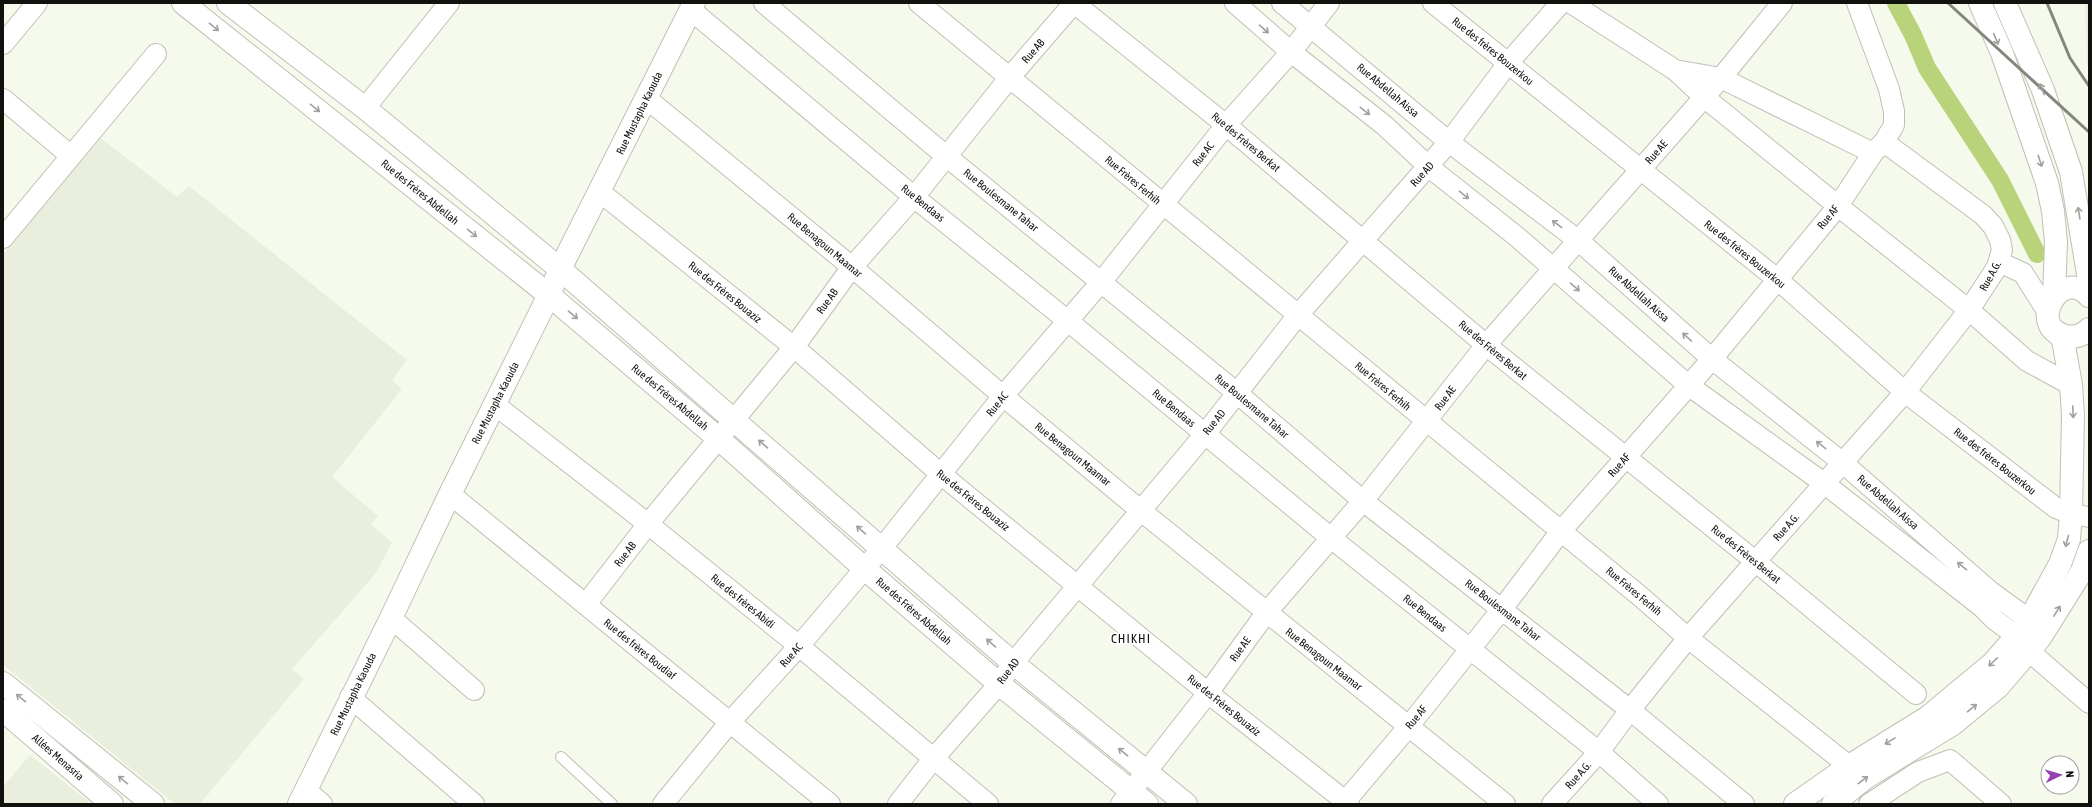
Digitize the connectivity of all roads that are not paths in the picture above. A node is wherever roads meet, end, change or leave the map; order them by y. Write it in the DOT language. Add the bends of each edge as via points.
graph roads {
  1 [pos="37,3"];
  2 [pos="183,3"];
  3 [pos="228,3"];
  4 [pos="449,3"];
  5 [pos="764,3"];
  6 [pos="919,3"];
  7 [pos="1074,3"];
  8 [pos="1235,3"];
  9 [pos="1282,3"];
  10 [pos="1329,3"];
  11 [pos="1433,3"];
  12 [pos="1561,3"];
  13 [pos="1571,3"];
  14 [pos="1857,3"];
  15 [pos="1980,3"];
  16 [pos="2005,3"];
  17 [pos="1778,4"];
  18 [pos="692,7"];
  19 [pos="1312,26"];
  20 [pos="3,44"];
  21 [pos="1290,52"];
  22 [pos="156,54"];
  23 [pos="1509,62"];
  24 [pos="1675,70"];
  25 [pos="1010,77"];
  26 [pos="1721,78"];
  27 [pos="1704,97"];
  28 [pos="646,98"];
  29 [pos="3,99"];
  30 [pos="365,108"];
  31 [pos="1226,125"];
  32 [pos="1449,142"];
  33 [pos="1878,148"];
  34 [pos="71,156"];
  35 [pos="946,156"];
  36 [pos="1429,167"];
  37 [pos="1640,170"];
  38 [pos="600,192"];
  39 [pos="914,197"];
  40 [pos="1163,205"];
  41 [pos="1838,206"];
  42 [pos="3,238"];
  43 [pos="1362,240"];
  44 [pos="1578,240"];
  45 [pos="1999,262"];
  46 [pos="852,267"];
  47 [pos="560,269"];
  48 [pos="1553,269"];
  49 [pos="1777,279"];
  50 [pos="2089,280"];
  51 [pos="1102,281"];
  52 [pos="549,295"];
  53 [pos="2089,296"];
  54 [pos="2051,303"];
  55 [pos="1969,310"];
  56 [pos="1298,315"];
  57 [pos="1068,321"];
  58 [pos="2089,329"];
  59 [pos="2058,333"];
  60 [pos="1486,345"];
  61 [pos="794,347"];
  62 [pos="1712,359"];
  63 [pos="1688,385"];
  64 [pos="2071,385"];
  65 [pos="1906,392"];
  66 [pos="1237,393"];
  67 [pos="1003,396"];
  68 [pos="494,404"];
  69 [pos="734,419"];
  70 [pos="1427,422"];
  71 [pos="1204,434"];
  72 [pos="720,439"];
  73 [pos="1626,458"];
  74 [pos="1843,463"];
  75 [pos="942,475"];
  76 [pos="1825,484"];
  77 [pos="450,494"];
  78 [pos="1363,501"];
  79 [pos="1140,510"];
  80 [pos="2072,513"];
  81 [pos="648,524"];
  82 [pos="1561,531"];
  83 [pos="1331,538"];
  84 [pos="882,548"];
  85 [pos="2089,551"];
  86 [pos="1755,561"];
  87 [pos="865,568"];
  88 [pos="1078,586"];
  89 [pos="586,604"];
  90 [pos="1502,609"];
  91 [pos="1266,613"];
  92 [pos="391,618"];
  93 [pos="1688,638"];
  94 [pos="2028,638"];
  95 [pos="799,646"];
  96 [pos="1469,649"];
  97 [pos="1013,663"];
  98 [pos="3,683"];
  99 [pos="999,684"];
  100 [pos="474,690"];
  101 [pos="1208,693"];
  102 [pos="1916,694"];
  103 [pos="350,697"];
  104 [pos="2089,703"];
  105 [pos="3,710"];
  106 [pos="1630,710"];
  107 [pos="730,722"];
  108 [pos="1409,726"];
  109 [pos="1599,752"];
  110 [pos="561,757"];
  111 [pos="933,759"];
  112 [pos="1849,766"];
  113 [pos="1146,771"];
  114 [pos="309,799"];
  115 [pos="1133,800"];
  116 [pos="1346,803"];
  117 [pos="112,804"];
  118 [pos="153,804"];
  119 [pos="474,804"];
  120 [pos="612,804"];
  121 [pos="663,804"];
  122 [pos="830,804"];
  123 [pos="898,804"];
  124 [pos="988,804"];
  125 [pos="1186,804"];
  126 [pos="1505,804"];
  127 [pos="1552,804"];
  128 [pos="1658,804"];
  129 [pos="1744,804"];
  130 [pos="1795,804"];
  131 [pos="1833,804"];
  132 [pos="1869,804"];
  133 [pos="2001,804"];
  1 -- 20 [label="street"];
  2 -- 52 [label="main road, Rue des Frères Abdellah, one-way"];
  3 -- 30 [label="main road"];
  4 -- 30 [label="street"];
  5 -- 35 [label="street, Rue Boulesmane Tahar"];
  6 -- 25 [label="street, Rue Frères Ferhih"];
  7 -- 25 [label="street, Rue AB"];
  7 -- 31 [label="street, Rue des Frères Berkat"];
  8 -- 21 [label="street, one-way"];
  9 -- 19 [label="street, Rue Abdellah Aissa"];
  10 -- 19 [label="street, Rue AC"];
  11 -- 23 [label="street, Rue des frères Bouzerkou"];
  12 -- 23 [label="street, Rue AD"];
  13 -- 24 [label="street"];
  14 -- 33 [label="street, Rue AF" via="1894,111 1894,124"];
  15 -- 54 [label="main road, one-way" via="2002,53 2047,183 2056,242"];
  50 -- 16 [label="main road, one-way" via="2071,172 2043,90"];
  17 -- 26 [label="street, Rue AE"];
  18 -- 28 [label="main road, Rue Mustapha Kaouda"];
  18 -- 39 [label="street, Rue Bendaas"];
  19 -- 21 [label="street, Rue AC"];
  19 -- 32 [label="street, Rue Abdellah Aissa"];
  21 -- 31 [label="street, Rue AC"];
  21 -- 36 [label="street, one-way" via="1384,125"];
  22 -- 34 [label="street"];
  23 -- 32 [label="street, Rue AD"];
  23 -- 37 [label="street, Rue des frères Bouzerkou"];
  24 -- 26 [label="street"];
  24 -- 27 [label="street"];
  25 -- 35 [label="street, Rue AB"];
  25 -- 40 [label="street, Rue Frères Ferhih"];
  26 -- 27 [label="street, Rue AE"];
  26 -- 33 [label="street"];
  27 -- 37 [label="street, Rue AE"];
  27 -- 41 [label="street"];
  28 -- 38 [label="main road, Rue Mustapha Kaouda"];
  28 -- 46 [label="street, Rue Benagoun Maamar"];
  29 -- 34 [label="street"];
  30 -- 47 [label="main road"];
  31 -- 40 [label="street, Rue AC"];
  31 -- 43 [label="street, Rue des Frères Berkat"];
  32 -- 36 [label="street, Rue AD"];
  44 -- 32 [label="street, Rue Abdellah Aissa, one-way"];
  33 -- 41 [label="street, Rue AF"];
  33 -- 45 [label="street, Rue A.G." via="1982,215 1993,226 2000,240 2002,250"];
  34 -- 42 [label="street"];
  35 -- 39 [label="street, Rue AB"];
  35 -- 51 [label="street, Rue Boulesmane Tahar"];
  36 -- 43 [label="street, Rue AD"];
  36 -- 48 [label="street, one-way"];
  37 -- 44 [label="street, Rue AE"];
  37 -- 49 [label="street, Rue des frères Bouzerkou"];
  38 -- 47 [label="main road, Rue Mustapha Kaouda"];
  38 -- 61 [label="street, Rue des Frères Bouaziz"];
  39 -- 46 [label="street, Rue AB"];
  39 -- 57 [label="street, Rue Bendaas"];
  40 -- 51 [label="street, Rue AC"];
  40 -- 56 [label="street, Rue Frères Ferhih"];
  41 -- 49 [label="street, Rue AF"];
  41 -- 55 [label="street"];
  43 -- 56 [label="street, Rue AD"];
  43 -- 60 [label="street, Rue des Frères Berkat"];
  44 -- 48 [label="street, Rue AE"];
  62 -- 44 [label="street, Rue Abdellah Aissa, one-way"];
  45 -- 54 [label="street" via="2023,272"];
  45 -- 55 [label="street, Rue A.G."];
  46 -- 61 [label="street, Rue AB"];
  46 -- 67 [label="street, Rue Benagoun Maamar"];
  47 -- 52 [label="main road, Rue Mustapha Kaouda"];
  47 -- 69 [label="main road"];
  48 -- 60 [label="street, Rue AE"];
  48 -- 63 [label="street, one-way"];
  49 -- 62 [label="street, Rue AF"];
  49 -- 65 [label="street, Rue des frères Bouzerkou"];
  51 -- 57 [label="street, Rue AC"];
  51 -- 66 [label="street, Rue Boulesmane Tahar"];
  52 -- 68 [label="main road, Rue Mustapha Kaouda"];
  52 -- 72 [label="main road, Rue des Frères Abdellah, one-way"];
  53 -- 54 [label="main road" via="2081,290 2066,289"];
  54 -- 59 [label="main road" via="2052,327"];
  55 -- 64 [label="street" via="2027,361"];
  55 -- 65 [label="street, Rue A.G."];
  56 -- 66 [label="street, Rue AD"];
  56 -- 70 [label="street, Rue Frères Ferhih"];
  57 -- 67 [label="street, Rue AC"];
  57 -- 71 [label="street, Rue Bendaas"];
  58 -- 59 [label="main road" via="2073,337"];
  59 -- 64 [label="main road" via="2063,340"];
  60 -- 70 [label="street, Rue AE"];
  60 -- 73 [label="street, Rue des Frères Berkat"];
  61 -- 69 [label="street, Rue AB"];
  61 -- 75 [label="street, Rue des Frères Bouaziz"];
  62 -- 63 [label="street, Rue AF"];
  74 -- 62 [label="street, Rue Abdellah Aissa, one-way"];
  63 -- 73 [label="street, Rue AF"];
  63 -- 76 [label="street"];
  64 -- 80 [label="main road, one-way"];
  65 -- 74 [label="street, Rue A.G."];
  65 -- 80 [label="street, Rue des frères Bouzerkou"];
  66 -- 71 [label="street, Rue AD"];
  66 -- 78 [label="street, Rue Boulesmane Tahar"];
  67 -- 75 [label="street, Rue AC"];
  67 -- 79 [label="street, Rue Benagoun Maamar"];
  68 -- 77 [label="main road, Rue Mustapha Kaouda"];
  68 -- 81 [label="street, Rue des frères Abidi"];
  69 -- 72 [label="street, Rue AB"];
  84 -- 69 [label="main road, one-way"];
  70 -- 78 [label="street, Rue AE"];
  70 -- 82 [label="street, Rue Frères Ferhih"];
  71 -- 79 [label="street, Rue AD"];
  71 -- 83 [label="street, Rue Bendaas"];
  72 -- 81 [label="street, Rue AB"];
  72 -- 87 [label="main road, Rue des Frères Abdellah"];
  73 -- 82 [label="street, Rue AF"];
  73 -- 86 [label="street, Rue des Frères Berkat"];
  74 -- 76 [label="street, Rue A.G."];
  94 -- 74 [label="street, Rue Abdellah Aissa, one-way" via="1991,592"];
  75 -- 84 [label="street, Rue AC"];
  75 -- 88 [label="street, Rue des Frères Bouaziz"];
  76 -- 86 [label="street, Rue A.G."];
  76 -- 94 [label="street"];
  77 -- 89 [label="street, Rue des frères Boudiaf"];
  77 -- 92 [label="main road, Rue Mustapha Kaouda"];
  78 -- 83 [label="street, Rue AE"];
  78 -- 90 [label="street, Rue Boulesmane Tahar"];
  79 -- 88 [label="street, Rue AD"];
  79 -- 91 [label="street, Rue Benagoun Maamar"];
  80 -- 94 [label="main road, one-way" via="2069,539"];
  81 -- 89 [label="street, Rue AB"];
  81 -- 95 [label="street, Rue des frères Abidi"];
  82 -- 90 [label="street, Rue AF"];
  82 -- 93 [label="street, Rue Frères Ferhih"];
  83 -- 91 [label="street, Rue AE"];
  83 -- 96 [label="street, Rue Bendaas"];
  84 -- 87 [label="street, Rue AC"];
  97 -- 84 [label="main road, one-way"];
  94 -- 85 [label="main road, one-way" via="2082,571"];
  86 -- 93 [label="street, Rue A.G."];
  86 -- 102 [label="street, Rue des Frères Berkat"];
  87 -- 95 [label="street, Rue AC"];
  87 -- 99 [label="main road, Rue des Frères Abdellah"];
  88 -- 97 [label="street, Rue AD"];
  88 -- 101 [label="street, Rue des Frères Bouaziz"];
  89 -- 107 [label="street, Rue des frères Boudiaf"];
  90 -- 96 [label="street, Rue AF"];
  90 -- 106 [label="street, Rue Boulesmane Tahar"];
  91 -- 101 [label="street, Rue AE"];
  91 -- 108 [label="street, Rue Benagoun Maamar"];
  92 -- 100 [label="street"];
  92 -- 103 [label="main road, Rue Mustapha Kaouda"];
  93 -- 106 [label="street, Rue A.G."];
  93 -- 112 [label="street, Rue Frères Ferhih"];
  94 -- 104 [label="street"];
  94 -- 112 [label="main road, one-way" via="1993,663 1928,717"];
  131 -- 94 [label="main road, one-way" via="1865,778 1953,724 1998,687"];
  95 -- 107 [label="street, Rue AC"];
  95 -- 111 [label="street, Rue des frères Abidi"];
  96 -- 108 [label="street, Rue AF"];
  96 -- 109 [label="street, Rue Bendaas"];
  97 -- 99 [label="street, Rue AD"];
  113 -- 97 [label="main road, one-way"];
  118 -- 98 [label="main road, one-way"];
  99 -- 111 [label="street, Rue AD"];
  99 -- 115 [label="main road, Rue des Frères Abdellah"];
  101 -- 113 [label="street, Rue AE"];
  101 -- 116 [label="street, Rue des Frères Bouaziz"];
  103 -- 114 [label="main road, Rue Mustapha Kaouda"];
  103 -- 119 [label="street"];
  105 -- 117 [label="main road, Allées Menasria"];
  106 -- 109 [label="street, Rue A.G."];
  106 -- 129 [label="street, Rue Boulesmane Tahar"];
  107 -- 121 [label="street, Rue AC"];
  107 -- 122 [label="street, Rue des frères Boudiaf"];
  108 -- 116 [label="street, Rue AF"];
  108 -- 126 [label="street, Rue Benagoun Maamar"];
  109 -- 127 [label="street, Rue A.G."];
  109 -- 128 [label="street, Rue Bendaas"];
  110 -- 120 [label="lane"];
  111 -- 123 [label="street, Rue AD"];
  111 -- 124 [label="street, Rue des frères Abidi"];
  112 -- 130 [label="main road"];
  113 -- 115 [label="street, Rue AE"];
  113 -- 125 [label="main road"];
  132 -- 133 [label="street" via="1918,772 1950,760"];
}
